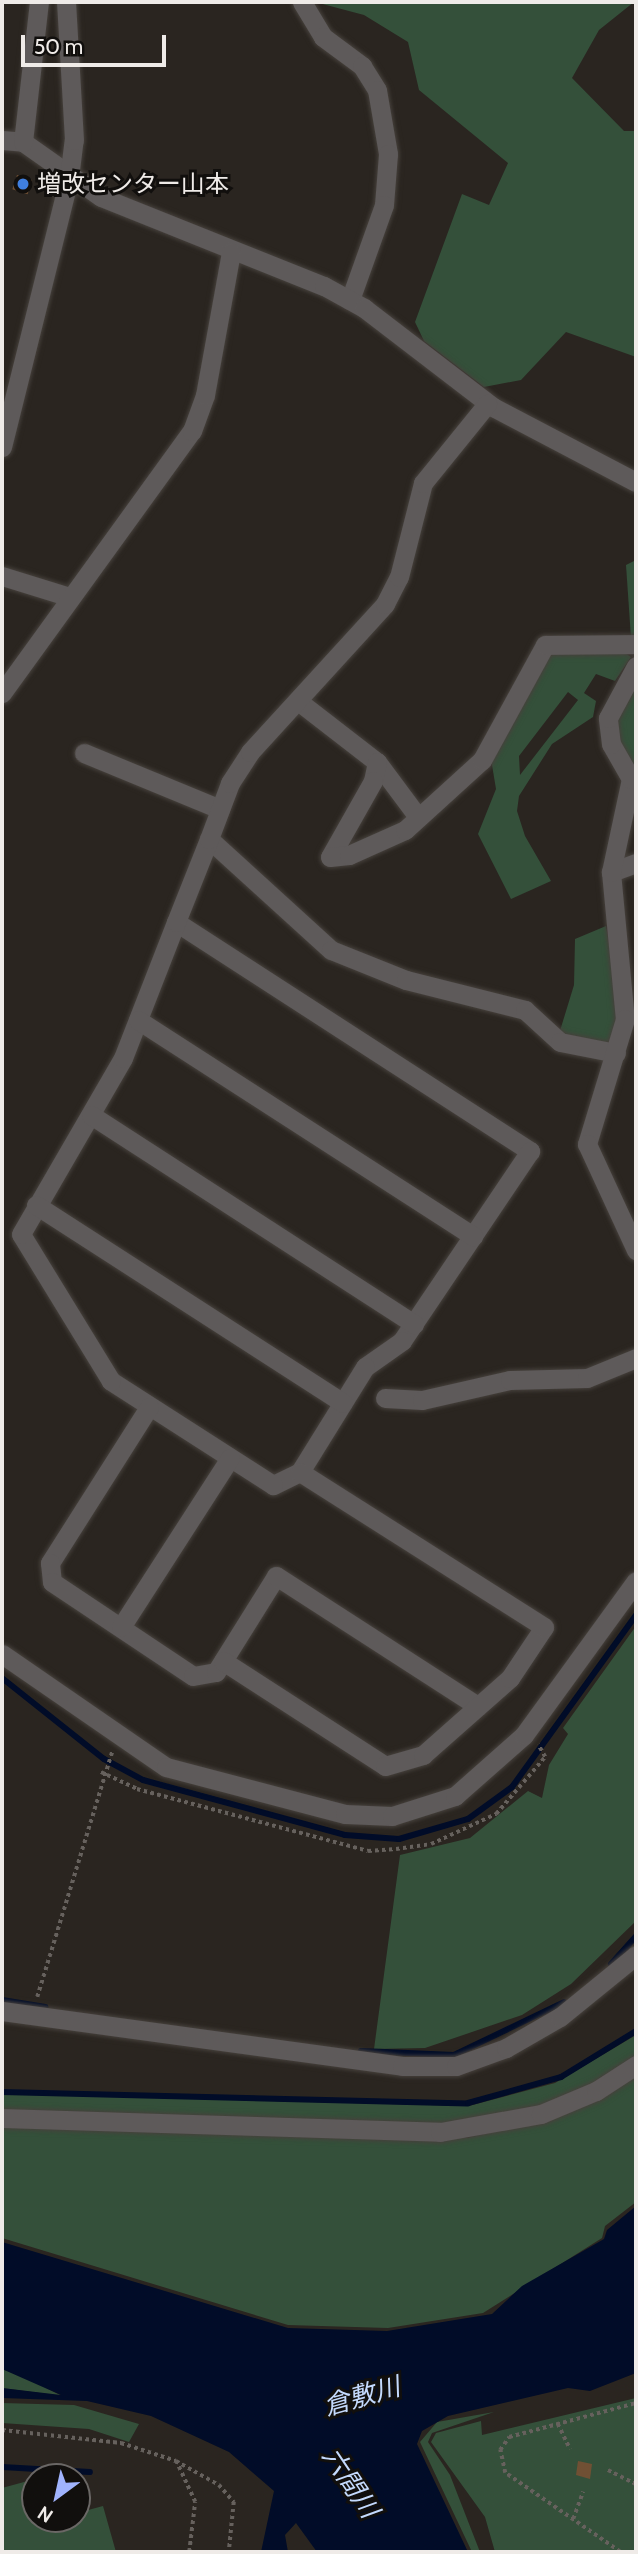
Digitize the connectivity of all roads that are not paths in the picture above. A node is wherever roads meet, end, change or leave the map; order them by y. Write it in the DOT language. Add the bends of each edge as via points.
graph roads {
  1 [pos="38,2"];
  2 [pos="65,2"];
  3 [pos="302,2"];
  4 [pos="2,141"];
  5 [pos="23,142"];
  6 [pos="69,178"];
  7 [pos="231,252"];
  8 [pos="350,300"];
  9 [pos="487,404"];
  10 [pos="2,447"];
  11 [pos="636,482"];
  12 [pos="2,576"];
  13 [pos="70,597"];
  14 [pos="636,644"];
  15 [pos="636,666"];
  16 [pos="4,686"];
  17 [pos="298,701"];
  18 [pos="84,753"];
  19 [pos="377,762"];
  20 [pos="220,809"];
  21 [pos="418,817"];
  22 [pos="209,839"];
  23 [pos="636,863"];
  24 [pos="611,872"];
  25 [pos="176,922"];
  26 [pos="138,1020"];
  27 [pos="616,1054"];
  28 [pos="90,1115"];
  29 [pos="36,1205"];
  30 [pos="473,1236"];
  31 [pos="636,1250"];
  32 [pos="414,1324"];
  33 [pos="636,1358"];
  34 [pos="385,1398"];
  35 [pos="342,1403"];
  36 [pos="149,1407"];
  37 [pos="230,1458"];
  38 [pos="300,1472"];
  39 [pos="636,1581"];
  40 [pos="121,1627"];
  41 [pos="2,1654"];
  42 [pos="223,1661"];
  43 [pos="478,1706"];
  44 [pos="636,1955"];
  45 [pos="2,2011"];
  46 [pos="636,2065"];
  47 [pos="2,2118"];
  1 -- 5 [label="street"];
  2 -- 6 [label="street" via="74,140"];
  3 -- 8 [label="street" via="323,37 362,66 377,90 388,154 384,205"];
  4 -- 5 [label="street"];
  5 -- 6 [label="street"];
  6 -- 7 [label="street"];
  6 -- 10 [label="street"];
  7 -- 8 [label="street"];
  7 -- 13 [label="street" via="205,395 192,431"];
  8 -- 9 [label="street"];
  9 -- 11 [label="street"];
  9 -- 17 [label="street" via="423,483 399,577 384,604"];
  12 -- 13 [label="street"];
  13 -- 16 [label="street"];
  14 -- 21 [label="street" via="545,645 535,652 482,760"];
  15 -- 24 [label="street" via="608,718 611,744 631,779"];
  17 -- 19 [label="street"];
  17 -- 20 [label="street" via="250,752"];
  18 -- 20 [label="street"];
  19 -- 21 [label="street"];
  19 -- 21 [label="street" via="373,782 330,857 349,855 405,830"];
  20 -- 22 [label="street"];
  22 -- 25 [label="street"];
  22 -- 27 [label="street" via="331,950 406,980 525,1010 560,1042"];
  23 -- 24 [label="street"];
  24 -- 27 [label="street" via="626,984"];
  25 -- 26 [label="street"];
  25 -- 30 [label="street" via="530,1151"];
  26 -- 28 [label="street"];
  26 -- 30 [label="street"];
  27 -- 31 [label="street" via="587,1144"];
  28 -- 29 [label="street"];
  28 -- 32 [label="street"];
  29 -- 35 [label="street"];
  29 -- 36 [label="street" via="22,1242 111,1381"];
  30 -- 32 [label="street"];
  32 -- 35 [label="street" via="402,1341 365,1367"];
  33 -- 34 [label="street" via="587,1378 510,1380 422,1400"];
  35 -- 38 [label="street"];
  36 -- 37 [label="street"];
  36 -- 40 [label="street" via="50,1563 52,1582"];
  37 -- 38 [label="street" via="273,1485"];
  37 -- 40 [label="street"];
  38 -- 43 [label="street" via="544,1627 510,1678"];
  39 -- 41 [label="street" via="524,1735 455,1796 392,1816 345,1814 166,1767"];
  40 -- 42 [label="street" via="193,1676 216,1672"];
  42 -- 43 [label="street" via="385,1766 423,1755"];
  42 -- 43 [label="street" via="276,1576"];
  44 -- 45 [label="street" via="560,2017 506,2048 456,2066 402,2067"];
  46 -- 47 [label="street" via="596,2091 541,2114 440,2132"];
}
